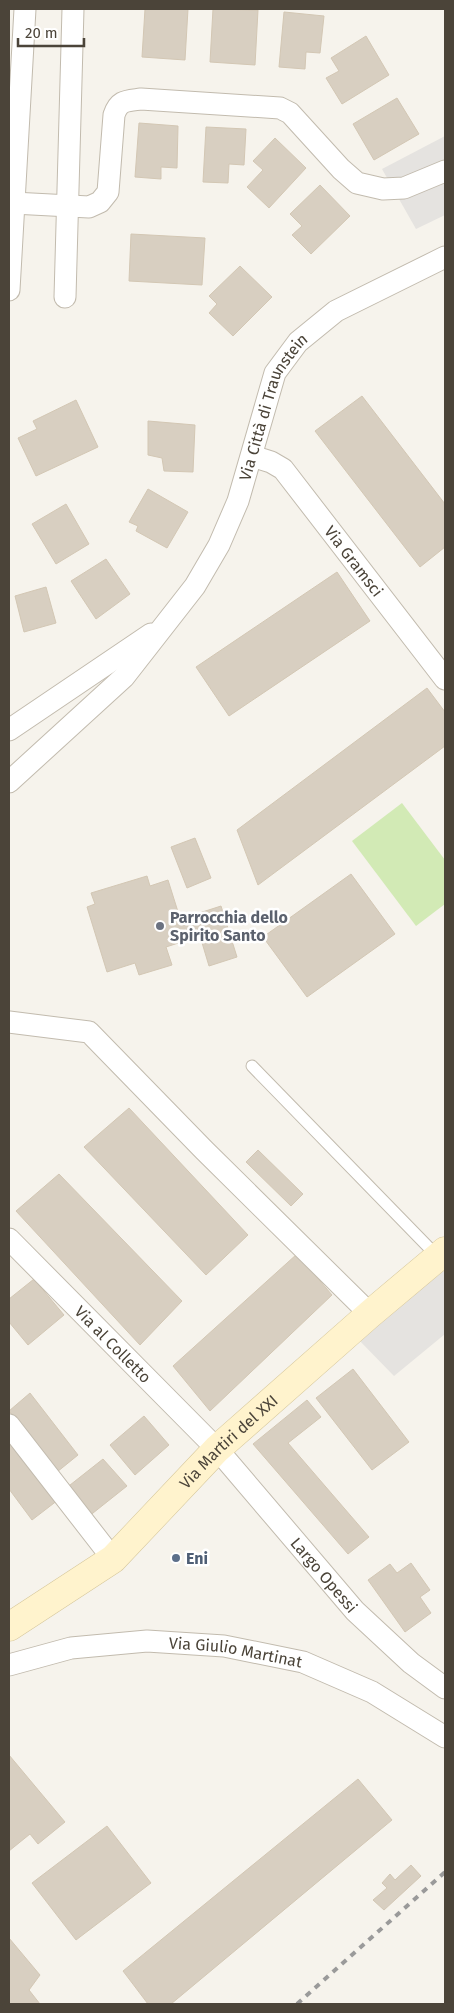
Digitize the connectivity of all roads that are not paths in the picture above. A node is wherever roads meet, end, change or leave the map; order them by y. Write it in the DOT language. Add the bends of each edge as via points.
graph roads {
  1 [pos="24,9"];
  2 [pos="73,9"];
  3 [pos="445,171"];
  4 [pos="13,203"];
  5 [pos="66,205"];
  6 [pos="445,256"];
  7 [pos="9,290"];
  8 [pos="65,297"];
  9 [pos="252,456"];
  10 [pos="168,623"];
  11 [pos="445,679"];
  12 [pos="9,730"];
  13 [pos="9,782"];
  14 [pos="9,1022"];
  15 [pos="252,1066"];
  16 [pos="9,1239"];
  17 [pos="442,1254"];
  18 [pos="370,1314"];
  19 [pos="9,1425"];
  20 [pos="217,1449"];
  21 [pos="113,1559"];
  22 [pos="9,1627"];
  23 [pos="9,1665"];
  24 [pos="445,1688"];
  25 [pos="445,1737"];
  1 -- 4 [label="street"];
  2 -- 5 [label="street"];
  3 -- 5 [label="street" via="404,188 383,190 357,183 290,113 280,108 141,99 124,101 114,115 108,192 100,202 89,207"];
  4 -- 5 [label="street"];
  4 -- 7 [label="street"];
  5 -- 8 [label="street"];
  6 -- 9 [label="street, Via Città di Traunstein" via="336,311 298,342 275,373"];
  9 -- 10 [label="street, Via Città di Traunstein" via="238,501 219,545"];
  9 -- 11 [label="street, Via Gramsci" via="283,469"];
  10 -- 12 [label="street, Via Città di Traunstein"];
  10 -- 13 [label="street, Via Città di Traunstein" via="124,677"];
  14 -- 18 [label="street" via="90,1032"];
  15 -- 17 [label="lane"];
  16 -- 20 [label="street, Via al Colletto"];
  17 -- 18 [label="street, Via Martiri del XXI"];
  18 -- 20 [label="street, Via Martiri del XXI"];
  19 -- 21 [label="street"];
  20 -- 21 [label="street, Via Martiri del XXI"];
  20 -- 24 [label="street, Largo Opessi" via="355,1611 411,1663"];
  21 -- 22 [label="street, Via Martiri del XXI"];
  23 -- 25 [label="street, Via Giulio Martinat" via="71,1648 148,1641 224,1646 303,1662 372,1692"];
}
